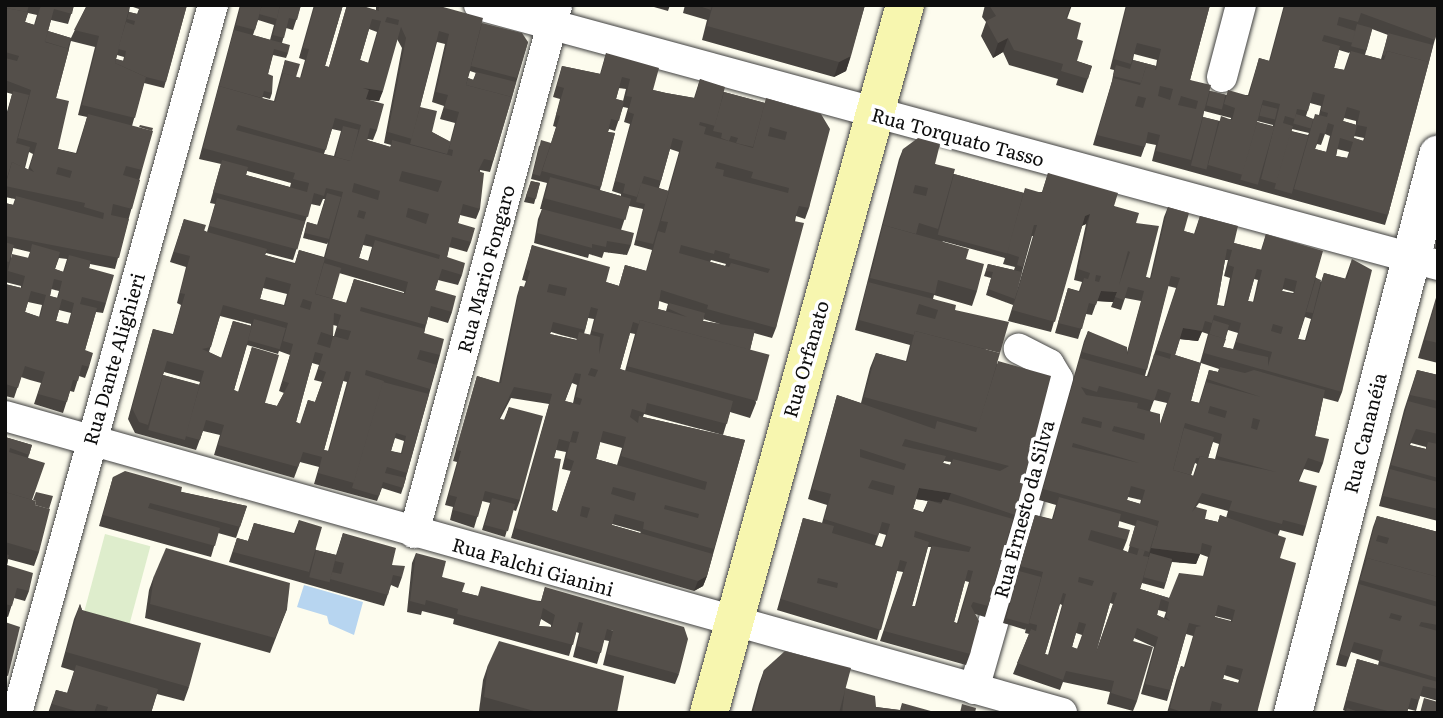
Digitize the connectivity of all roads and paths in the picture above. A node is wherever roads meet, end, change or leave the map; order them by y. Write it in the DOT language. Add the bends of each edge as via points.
graph roads {
  1 [pos="213,5"];
  2 [pos="479,5"];
  3 [pos="905,5"];
  4 [pos="1241,5"];
  5 [pos="555,15"];
  6 [pos="1223,77"];
  7 [pos="875,115"];
  8 [pos="1438,155"];
  9 [pos="1424,261"];
  10 [pos="1019,349"];
  11 [pos="5,416"];
  12 [pos="92,438"];
  13 [pos="414,534"];
  14 [pos="732,622"];
  15 [pos="974,688"];
  16 [pos="17,713"];
  17 [pos="709,713"];
  18 [pos="1062,713"];
  19 [pos="1293,713"];
  1 -- 12 [label="street, Rua Dante Alighieri"];
  2 -- 5 [label="street, Rua Torquato Tasso"];
  3 -- 7 [label="main road, Rua Orfanato"];
  4 -- 6 [label="street"];
  5 -- 7 [label="street, Rua Torquato Tasso"];
  5 -- 13 [label="street, Rua Mario Fongaro"];
  7 -- 9 [label="street, Rua Torquato Tasso"];
  7 -- 14 [label="main road, Rua Orfanato"];
  8 -- 9 [label="street, Rua Cananéia"];
  9 -- 19 [label="street, Rua Cananéia"];
  10 -- 15 [label="street, Rua Ernesto da Silva" via="1049,364 1058,379 1040,461"];
  11 -- 12 [label="street, Rua Falchi Gianini"];
  12 -- 13 [label="street, Rua Falchi Gianini"];
  12 -- 16 [label="street, Rua Dante Alighieri"];
  13 -- 14 [label="street, Rua Falchi Gianini"];
  14 -- 15 [label="street, Rua Falchi Gianini"];
  14 -- 17 [label="main road, Rua Orfanato"];
  15 -- 18 [label="street, Rua Falchi Gianini"];
}
